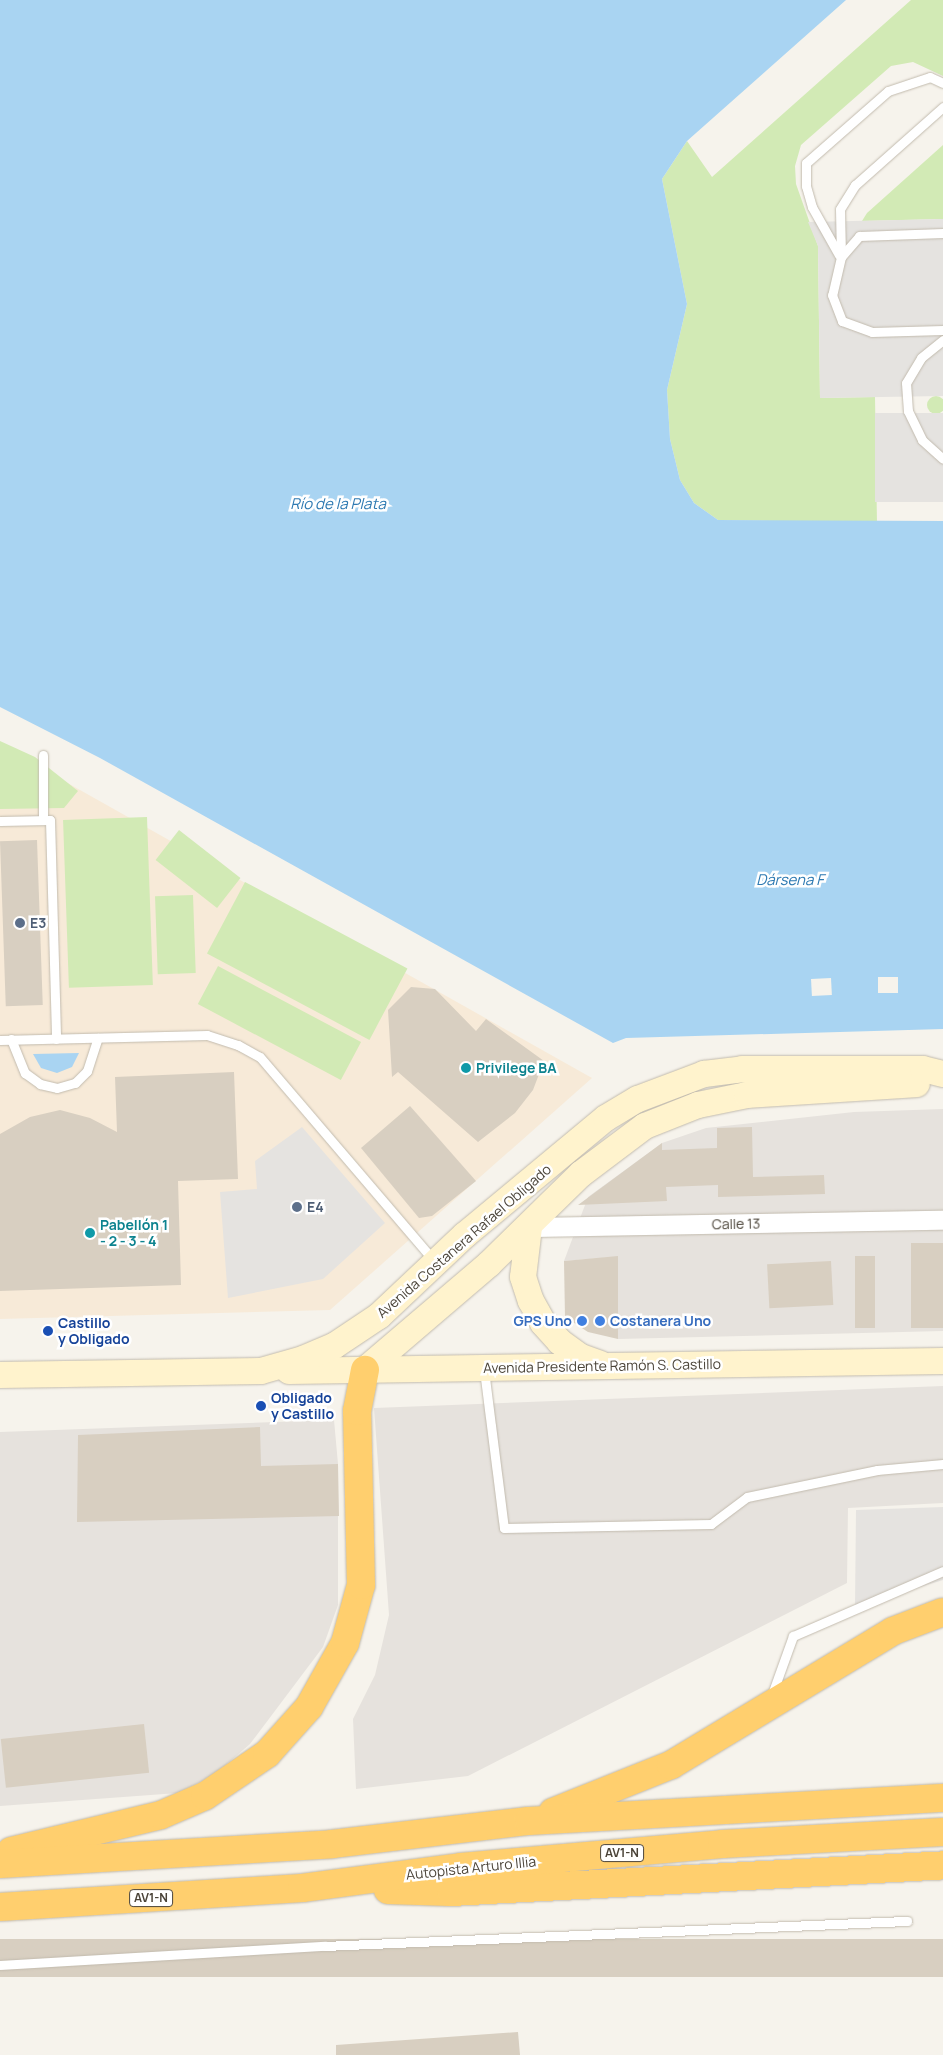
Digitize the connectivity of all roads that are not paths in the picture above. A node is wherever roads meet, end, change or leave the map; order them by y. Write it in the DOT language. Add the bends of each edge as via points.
graph roads {
  1 [pos="943,83"];
  2 [pos="943,107"];
  3 [pos="943,233"];
  4 [pos="841,257"];
  5 [pos="943,330"];
  6 [pos="943,340"];
  7 [pos="943,459"];
  8 [pos="43,755"];
  9 [pos="43,820"];
  10 [pos="0,821"];
  11 [pos="98,1038"];
  12 [pos="11,1039"];
  13 [pos="56,1039"];
  14 [pos="0,1040"];
  15 [pos="943,1074"];
  16 [pos="943,1082"];
  17 [pos="943,1220"];
  18 [pos="529,1227"];
  19 [pos="436,1264"];
  20 [pos="943,1362"];
  21 [pos="605,1366"];
  22 [pos="484,1368"];
  23 [pos="365,1370"];
  24 [pos="261,1371"];
  25 [pos="0,1375"];
  26 [pos="943,1464"];
  27 [pos="943,1571"];
  28 [pos="943,1612"];
  29 [pos="767,1709"];
  30 [pos="943,1798"];
  31 [pos="528,1821"];
  32 [pos="943,1832"];
  33 [pos="0,1854"];
  34 [pos="0,1864"];
  35 [pos="943,1865"];
  36 [pos="302,1888"];
  37 [pos="0,1907"];
  38 [pos="907,1921"];
  39 [pos="0,1965"];
  1 -- 4 [label="lane" via="930,77 888,91 806,163 806,186 812,207"];
  2 -- 4 [label="lane" via="855,185 840,209"];
  3 -- 4 [label="lane" via="860,236"];
  4 -- 5 [label="lane" via="832,295 842,321 872,332"];
  6 -- 7 [label="lane" via="921,358 906,383 908,411 922,440"];
  8 -- 9 [label="lane"];
  9 -- 10 [label="lane"];
  9 -- 13 [label="lane" via="50,820"];
  11 -- 12 [label="lane" via="87,1071 75,1083 57,1088 40,1084 25,1073"];
  11 -- 13 [label="lane"];
  11 -- 19 [label="lane" via="206,1036 238,1045 260,1057"];
  12 -- 13 [label="lane"];
  12 -- 14 [label="lane"];
  15 -- 19 [label="main road, Avenida Costanera Rafael Obligado" via="923,1069 742,1069 704,1074 670,1084 606,1118 472,1229"];
  16 -- 18 [label="main road, Avenida Costanera Rafael Obligado" via="747,1095 673,1114 645,1126 601,1156"];
  17 -- 18 [label="street, Calle 13"];
  18 -- 21 [label="main road" via="524,1277 531,1301 543,1323 560,1342 581,1357"];
  18 -- 23 [label="main road, Avenida Costanera Rafael Obligado"];
  19 -- 24 [label="main road, Avenida Costanera Rafael Obligado" via="379,1316 334,1346"];
  20 -- 21 [label="main road, Avenida Presidente Ramón S. Castillo"];
  21 -- 22 [label="main road, Avenida Presidente Ramón S. Castillo"];
  22 -- 23 [label="main road, Avenida Presidente Ramón S. Castillo"];
  22 -- 26 [label="lane" via="504,1528 711,1524 746,1498 877,1470"];
  23 -- 24 [label="main road, Avenida Presidente Ramón S. Castillo"];
  23 -- 33 [label="highway" via="357,1410 362,1564 359,1592 345,1643 309,1707 267,1754 205,1796 161,1815"];
  24 -- 25 [label="main road, Avenida Costanera Rafael Obligado"];
  27 -- 29 [label="lane" via="793,1636"];
  28 -- 29 [label="highway" via="893,1632"];
  29 -- 31 [label="highway" via="671,1765"];
  30 -- 31 [label="highway"];
  31 -- 34 [label="highway" via="332,1844"];
  32 -- 36 [label="highway, Autopista Arturo Illia / AV1-N" via="722,1844 461,1867"];
  35 -- 36 [label="highway" via="451,1892"];
  36 -- 37 [label="highway, Autopista Arturo Illia / AV1-N"];
  38 -- 39 [label="lane" via="334,1945"];
}
